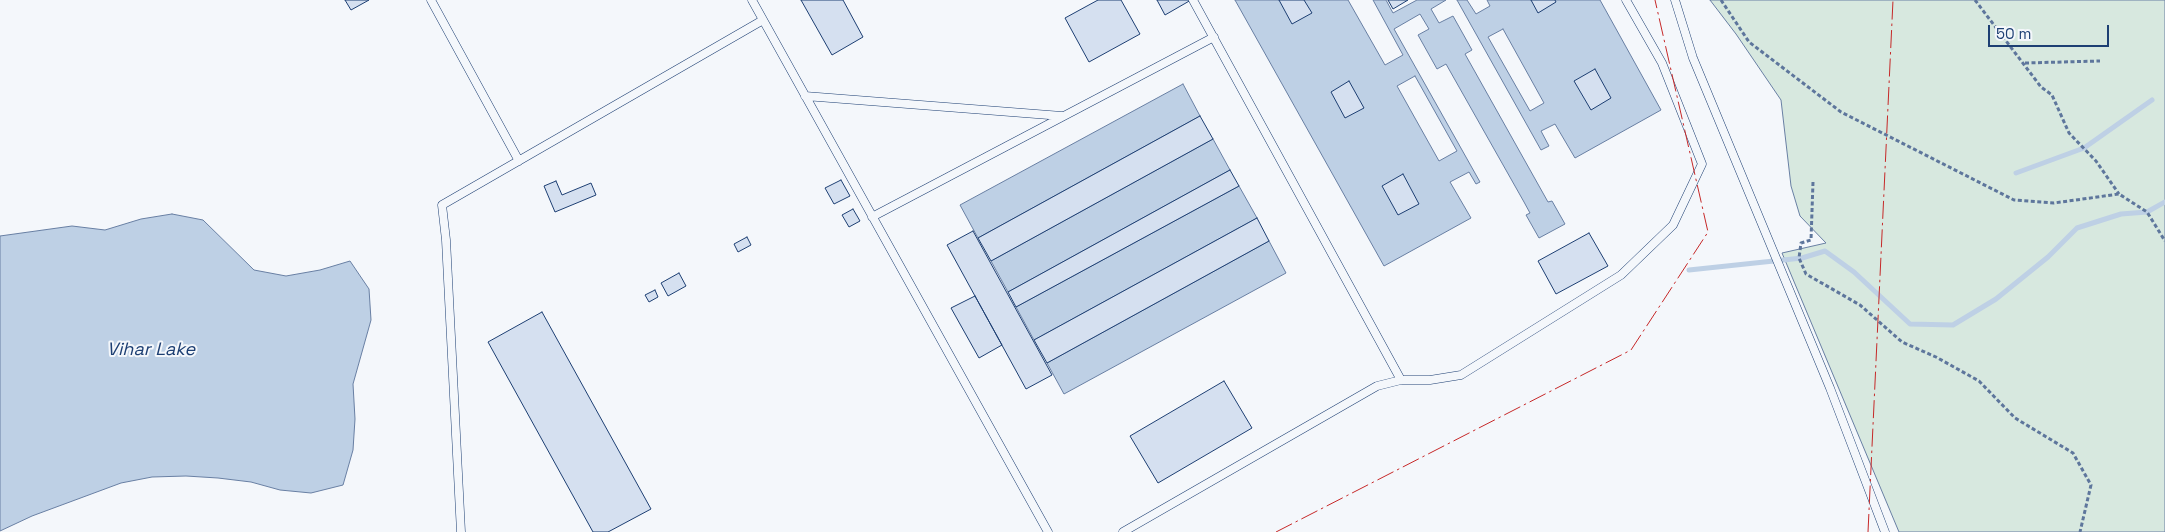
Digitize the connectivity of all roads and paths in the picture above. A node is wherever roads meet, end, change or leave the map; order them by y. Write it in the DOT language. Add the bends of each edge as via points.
graph roads {
  1 [pos="431,0"];
  2 [pos="752,0"];
  3 [pos="1194,0"];
  4 [pos="1626,0"];
  5 [pos="1675,0"];
  6 [pos="1721,0"];
  7 [pos="1975,0"];
  8 [pos="763,20"];
  9 [pos="1214,37"];
  10 [pos="2100,61"];
  11 [pos="2024,63"];
  12 [pos="805,96"];
  13 [pos="1063,116"];
  14 [pos="519,161"];
  15 [pos="1812,182"];
  16 [pos="2119,194"];
  17 [pos="872,216"];
  18 [pos="2165,241"];
  19 [pos="1401,380"];
  20 [pos="461,532"];
  21 [pos="1048,532"];
  22 [pos="1123,532"];
  23 [pos="1885,532"];
  24 [pos="2080,532"];
  1 -- 14 [label="lane"];
  2 -- 8 [label="lane"];
  3 -- 9 [label="lane"];
  4 -- 19 [label="lane" via="1662,63 1702,164 1673,225 1622,276 1461,376"];
  5 -- 23 [label="lane" via="1694,58 1830,388"];
  6 -- 16 [label="path" via="1749,42 1841,112 2014,200 2054,203"];
  7 -- 11 [label="path"];
  8 -- 12 [label="lane"];
  8 -- 14 [label="lane"];
  9 -- 13 [label="lane"];
  9 -- 19 [label="lane"];
  10 -- 11 [label="path"];
  11 -- 16 [label="path" via="2041,87 2052,95 2069,133 2096,161"];
  12 -- 13 [label="lane"];
  12 -- 17 [label="lane"];
  13 -- 17 [label="lane"];
  14 -- 20 [label="lane" via="442,205"];
  15 -- 24 [label="path" via="1811,240 1801,243 1799,258 1806,274 1860,304 1902,342 1978,381 2015,418 2073,453 2091,485"];
  16 -- 18 [label="path" via="2147,212"];
  17 -- 21 [label="lane"];
  19 -- 22 [label="lane" via="1377,386"];
}
